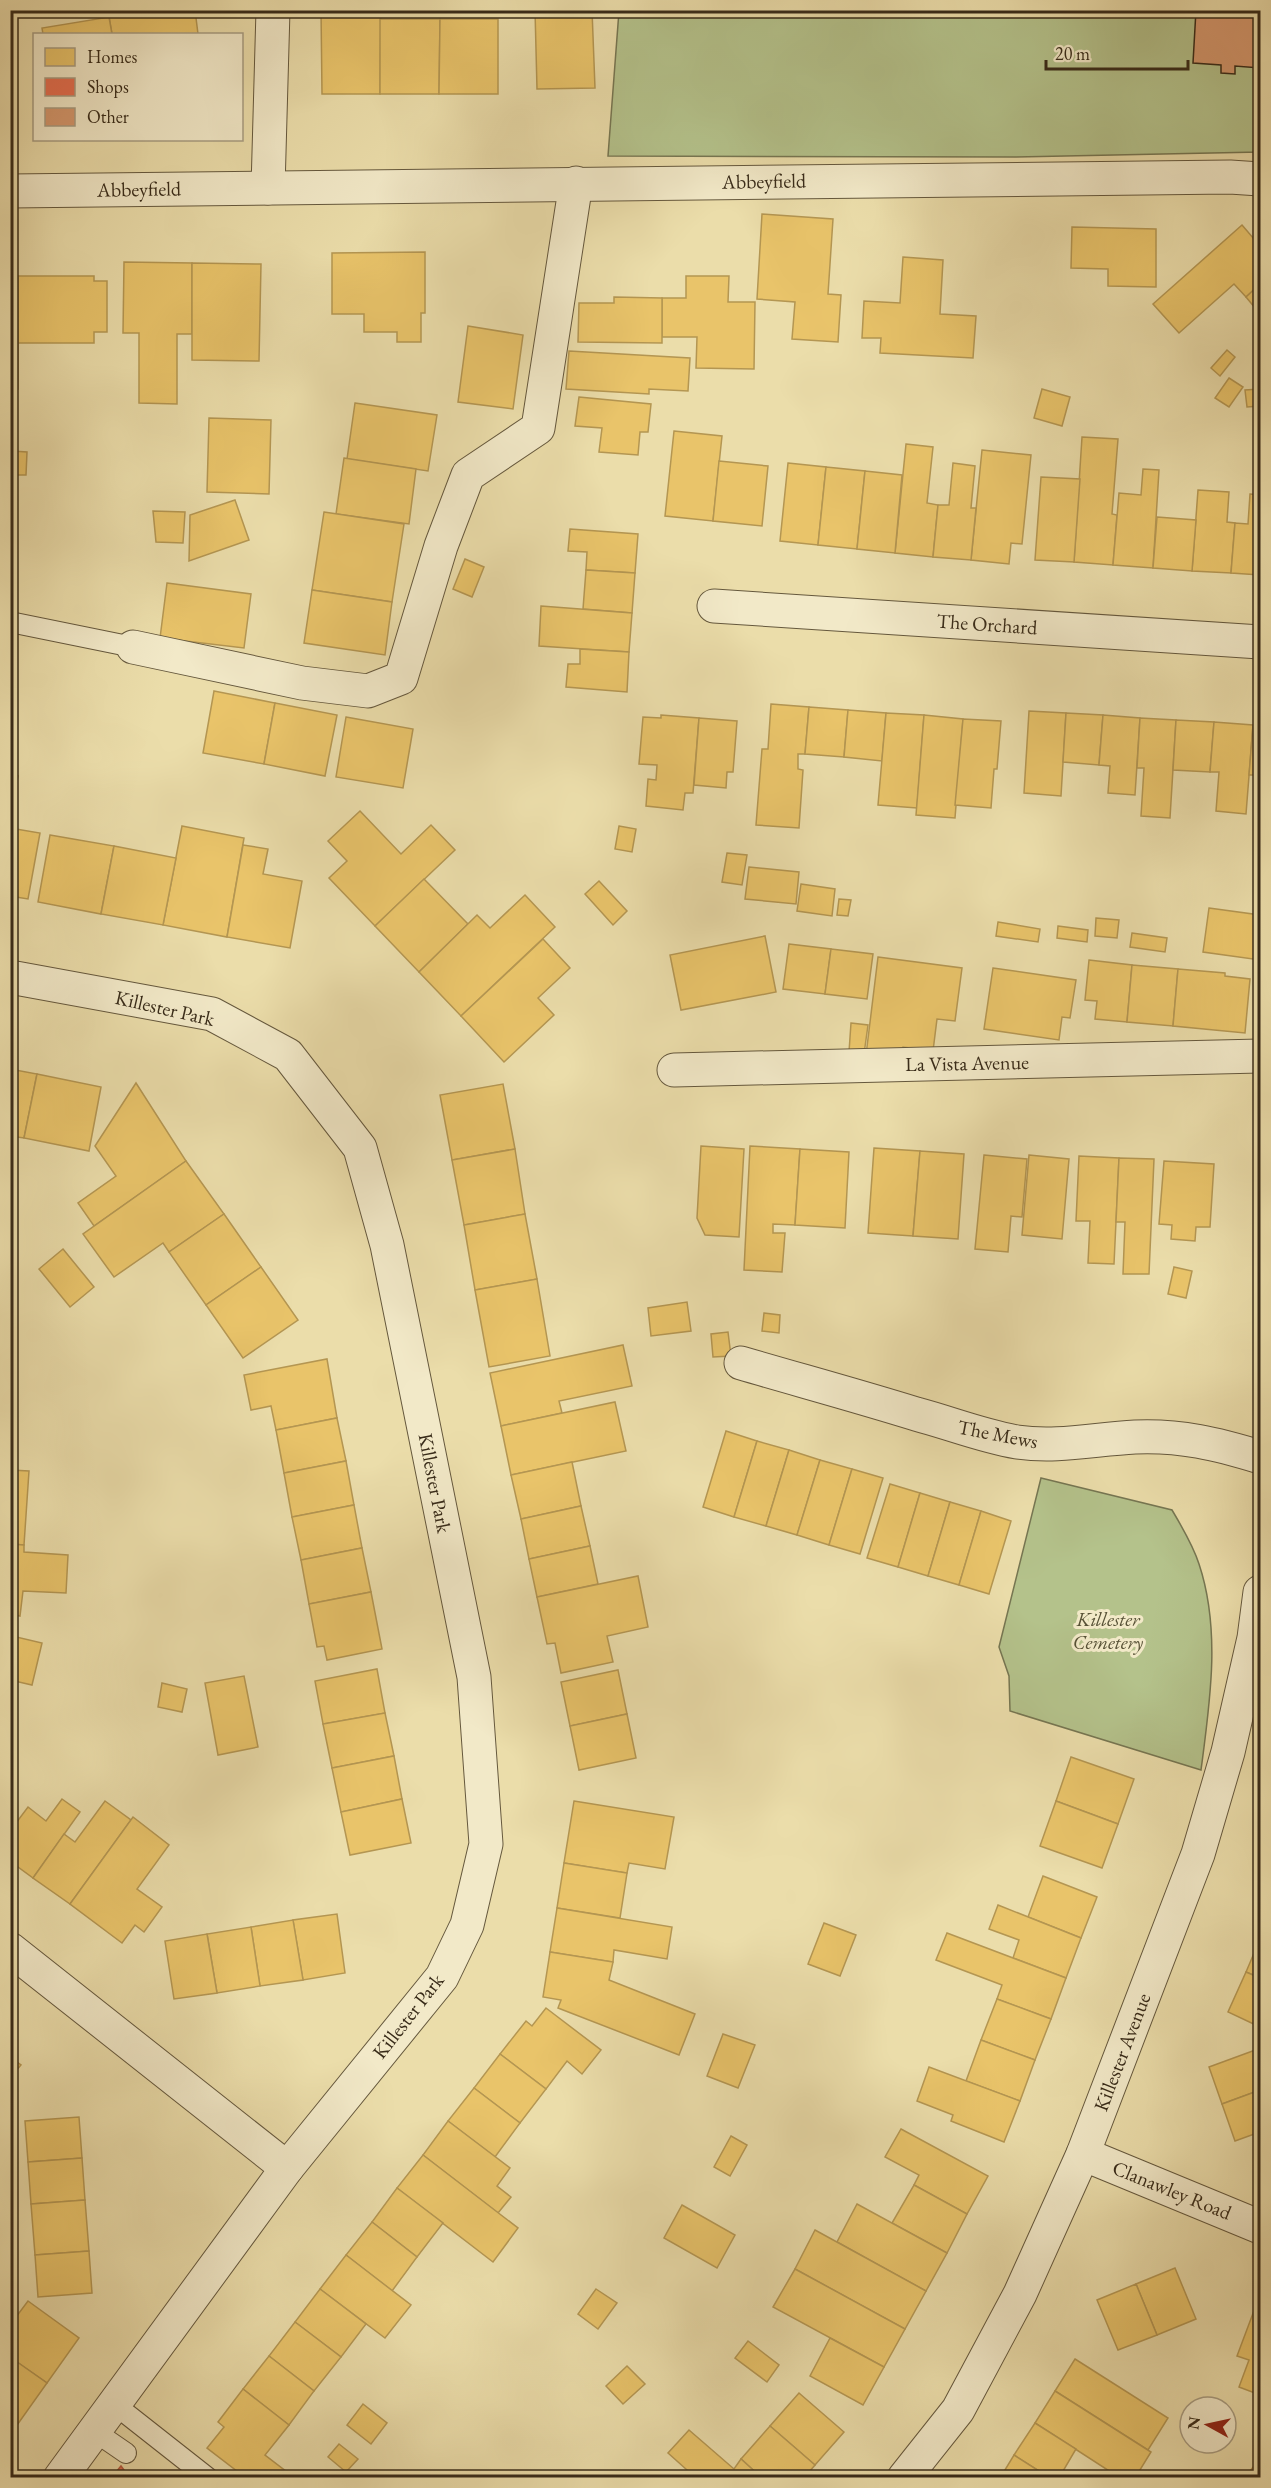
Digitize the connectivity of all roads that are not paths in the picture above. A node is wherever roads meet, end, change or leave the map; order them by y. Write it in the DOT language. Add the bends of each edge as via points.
graph roads {
  1 [pos="273,10"];
  2 [pos="1260,179"];
  3 [pos="576,183"];
  4 [pos="268,188"];
  5 [pos="10,190"];
  6 [pos="714,606"];
  7 [pos="10,622"];
  8 [pos="1260,642"];
  9 [pos="133,648"];
  10 [pos="10,976"];
  11 [pos="1260,1056"];
  12 [pos="674,1070"];
  13 [pos="741,1363"];
  14 [pos="1260,1457"];
  15 [pos="1260,1593"];
  16 [pos="10,1949"];
  17 [pos="1083,2154"];
  18 [pos="287,2168"];
  19 [pos="1260,2227"];
  20 [pos="114,2404"];
  21 [pos="94,2431"];
  22 [pos="126,2453"];
  23 [pos="60,2478"];
  24 [pos="208,2478"];
  25 [pos="903,2478"];
  1 -- 4 [label="street"];
  2 -- 3 [label="street, Abbeyfield"];
  3 -- 4 [label="street, Abbeyfield"];
  3 -- 9 [label="street" via="538,428 468,475 441,546 401,678 368,691 302,683"];
  4 -- 5 [label="street, Abbeyfield"];
  6 -- 8 [label="street, The Orchard"];
  7 -- 9 [label="lane"];
  10 -- 18 [label="street, Killester Park" via="212,1014 288,1055 360,1148 387,1245 474,1677 486,1845 467,1925 442,1977"];
  11 -- 12 [label="street, La Vista Avenue"];
  13 -- 14 [label="street, The Mews" via="967,1431 1018,1442 1058,1445 1172,1437 1214,1443"];
  15 -- 17 [label="street, Killester Avenue" via="1228,1752 1198,1854"];
  16 -- 18 [label="street"];
  17 -- 19 [label="street, Clanawley Road"];
  17 -- 25 [label="street, Killester Avenue" via="1020,2294 958,2410"];
  18 -- 20 [label="street, Killester Park"];
  20 -- 21 [label="street, Killester Park"];
  20 -- 24 [label="lane"];
  21 -- 22 [label="lane"];
  21 -- 23 [label="street, Killester Park"];
}
